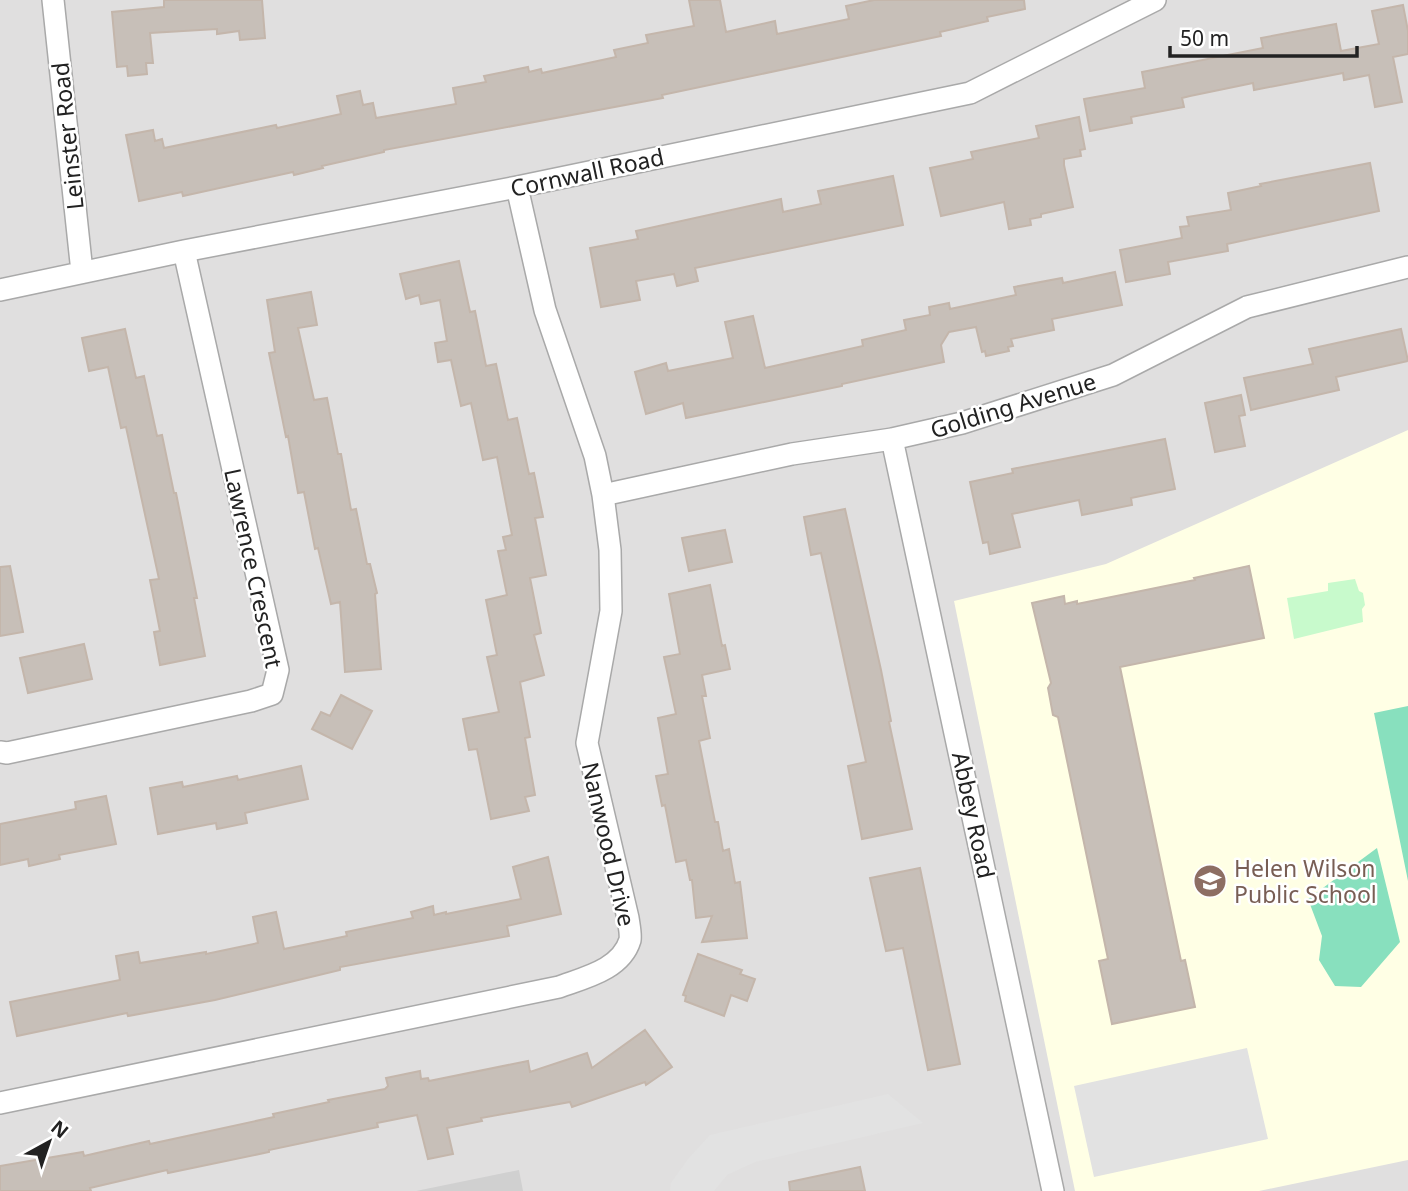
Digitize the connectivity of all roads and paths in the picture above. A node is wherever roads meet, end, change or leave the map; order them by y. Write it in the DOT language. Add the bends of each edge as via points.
graph roads {
  1 [pos="53,0"];
  2 [pos="1155,0"];
  3 [pos="517,187"];
  4 [pos="184,251"];
  5 [pos="1408,267"];
  6 [pos="82,272"];
  7 [pos="0,290"];
  8 [pos="892,439"];
  9 [pos="603,495"];
  10 [pos="0,752"];
  11 [pos="0,1103"];
  12 [pos="1053,1191"];
  1 -- 6 [label="street, Leinster Road"];
  2 -- 3 [label="street, Cornwall Road" via="970,93"];
  3 -- 4 [label="street, Cornwall Road"];
  3 -- 9 [label="street, Nanwood Drive" via="545,310 595,456"];
  4 -- 6 [label="street, Cornwall Road"];
  4 -- 10 [label="street, Lawrence Crescent" via="278,670 272,694"];
  5 -- 8 [label="street, Golding Avenue" via="1247,307 1113,375 962,424"];
  6 -- 7 [label="street, Cornwall Road"];
  8 -- 9 [label="street, Golding Avenue" via="792,454"];
  8 -- 12 [label="street, Abbey Road"];
  9 -- 11 [label="street, Nanwood Drive" via="611,611 587,743 628,918 630,939 621,956 603,971 559,988"];
}
